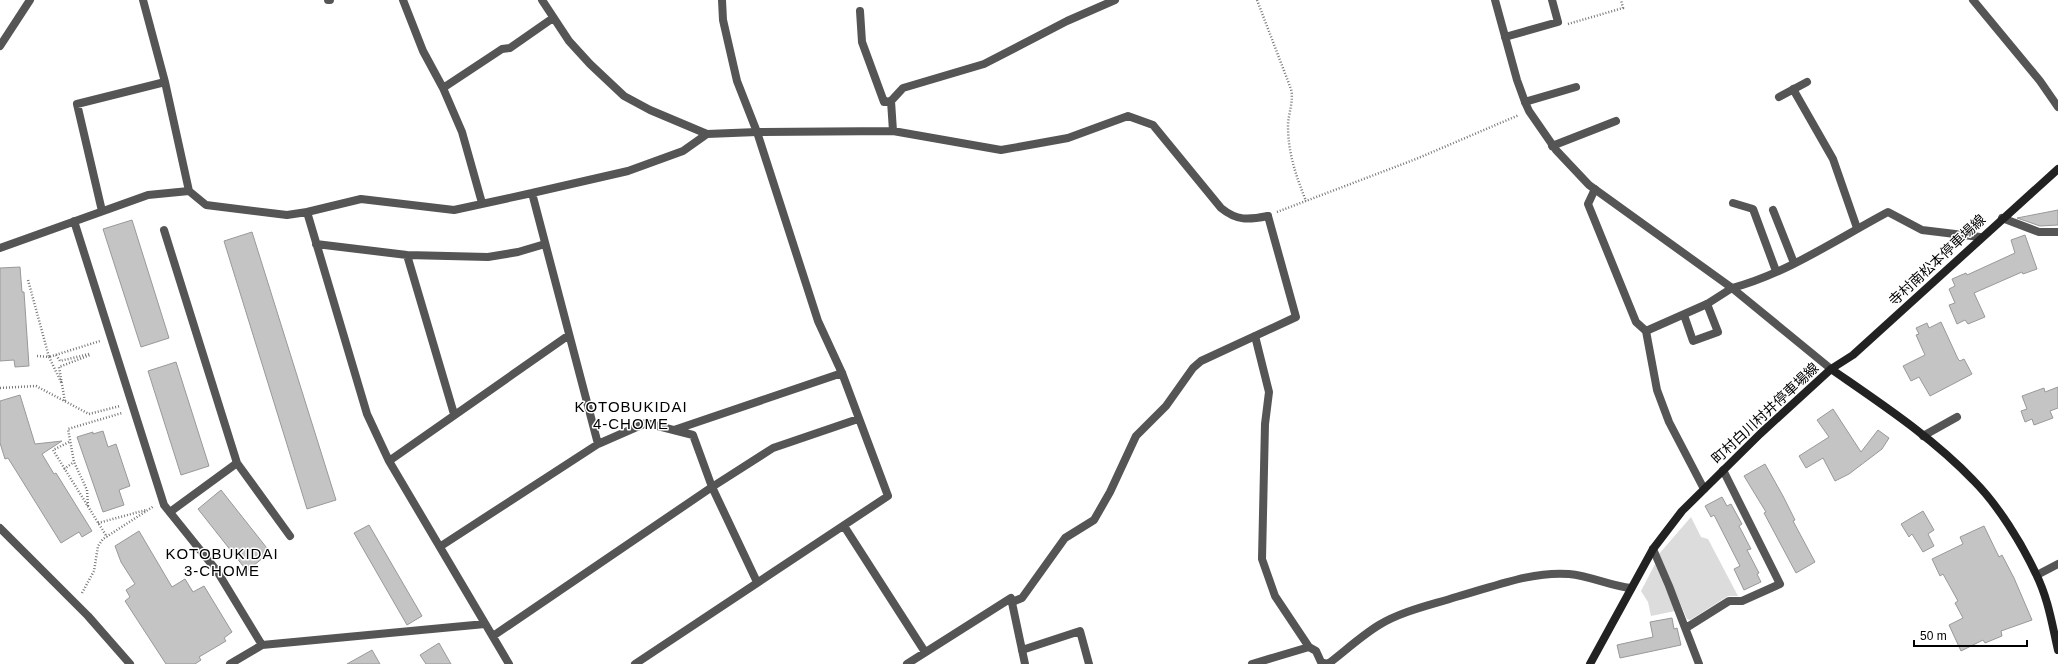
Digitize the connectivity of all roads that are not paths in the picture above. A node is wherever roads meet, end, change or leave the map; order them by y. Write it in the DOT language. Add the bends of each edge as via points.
graph roads {
  1 [pos="30,0"];
  2 [pos="142,0"];
  3 [pos="404,0"];
  4 [pos="542,0"];
  5 [pos="722,0"];
  6 [pos="1114,0"];
  7 [pos="1495,0"];
  8 [pos="1552,0"];
  9 [pos="1973,0"];
  10 [pos="860,11"];
  11 [pos="553,18"];
  12 [pos="1505,37"];
  13 [pos="0,46"];
  14 [pos="165,82"];
  15 [pos="1807,82"];
  16 [pos="1576,87"];
  17 [pos="443,88"];
  18 [pos="1793,89"];
  19 [pos="1779,97"];
  20 [pos="891,101"];
  21 [pos="1525,102"];
  22 [pos="2058,107"];
  23 [pos="1616,121"];
  24 [pos="893,131"];
  25 [pos="757,132"];
  26 [pos="707,134"];
  27 [pos="1552,146"];
  28 [pos="2058,169"];
  29 [pos="1595,189"];
  30 [pos="190,191"];
  31 [pos="532,193"];
  32 [pos="482,203"];
  33 [pos="1733,203"];
  34 [pos="1773,210"];
  35 [pos="102,211"];
  36 [pos="307,212"];
  37 [pos="2002,218"];
  38 [pos="74,221"];
  39 [pos="1858,228"];
  40 [pos="164,230"];
  41 [pos="2058,232"];
  42 [pos="1980,238"];
  43 [pos="316,244"];
  44 [pos="545,244"];
  45 [pos="0,248"];
  46 [pos="407,255"];
  47 [pos="1794,263"];
  48 [pos="1776,271"];
  49 [pos="1732,288"];
  50 [pos="1707,304"];
  51 [pos="1684,315"];
  52 [pos="1646,331"];
  53 [pos="569,335"];
  54 [pos="1256,336"];
  55 [pos="1831,369"];
  56 [pos="842,373"];
  57 [pos="454,414"];
  58 [pos="1957,417"];
  59 [pos="858,419"];
  60 [pos="674,430"];
  61 [pos="1923,436"];
  62 [pos="598,444"];
  63 [pos="389,461"];
  64 [pos="237,463"];
  65 [pos="1723,470"];
  66 [pos="712,487"];
  67 [pos="1704,489"];
  68 [pos="170,512"];
  69 [pos="844,526"];
  70 [pos="0,528"];
  71 [pos="290,536"];
  72 [pos="441,546"];
  73 [pos="1653,549"];
  74 [pos="2058,564"];
  75 [pos="2037,575"];
  76 [pos="757,582"];
  77 [pos="1631,588"];
  78 [pos="1012,602"];
  79 [pos="485,624"];
  80 [pos="1686,628"];
  81 [pos="2056,633"];
  82 [pos="493,636"];
  83 [pos="262,645"];
  84 [pos="1309,647"];
  85 [pos="1022,650"];
  86 [pos="2058,650"];
  87 [pos="925,652"];
  88 [pos="130,664"];
  89 [pos="230,664"];
  90 [pos="509,664"];
  91 [pos="635,664"];
  92 [pos="907,664"];
  93 [pos="1025,664"];
  94 [pos="1089,664"];
  95 [pos="1252,664"];
  96 [pos="1590,664"];
  97 [pos="1699,664"];
  1 -- 13 [label="street"];
  2 -- 14 [label="street"];
  3 -- 17 [label="street" via="423,51"];
  4 -- 11 [label="street"];
  5 -- 25 [label="street" via="723,20 737,81"];
  6 -- 20 [label="street" via="984,64 903,88"];
  7 -- 12 [label="street"];
  8 -- 12 [label="street" via="1558,22"];
  9 -- 22 [label="street" via="2040,81"];
  10 -- 20 [label="street" via="862,42 884,102"];
  11 -- 17 [label="street" via="510,48 502,49"];
  11 -- 26 [label="street" via="569,41 624,96"];
  12 -- 21 [label="street"];
  14 -- 30 [label="street"];
  14 -- 35 [label="street" via="77,104"];
  15 -- 18 [label="street"];
  16 -- 21 [label="street"];
  17 -- 32 [label="street" via="462,132"];
  18 -- 19 [label="street"];
  18 -- 39 [label="street" via="1833,159"];
  20 -- 24 [label="street"];
  21 -- 27 [label="street"];
  23 -- 27 [label="street"];
  24 -- 25 [label="street"];
  24 -- 54 [label="street" via="1001,150 1068,138 1128,116 1152,125 1221,208 1232,217 1251,219 1268,216 1296,317"];
  25 -- 26 [label="street"];
  25 -- 56 [label="street" via="818,321"];
  26 -- 31 [label="street" via="683,151 628,171"];
  27 -- 29 [label="street"];
  28 -- 37 [label="main road, 寺村南松本停車場線"];
  29 -- 49 [label="street"];
  29 -- 52 [label="street" via="1588,204 1636,322"];
  30 -- 35 [label="street" via="148,195"];
  30 -- 36 [label="street" via="206,205 287,215"];
  31 -- 32 [label="street"];
  31 -- 44 [label="street"];
  32 -- 36 [label="street" via="454,210 361,199"];
  33 -- 48 [label="street" via="1753,209"];
  34 -- 47 [label="street"];
  35 -- 38 [label="street"];
  36 -- 43 [label="street"];
  37 -- 41 [label="street" via="2039,232"];
  37 -- 42 [label="main road, 寺村南松本停車場線"];
  38 -- 45 [label="street"];
  38 -- 68 [label="street" via="164,505"];
  39 -- 42 [label="street" via="1888,212 1922,230"];
  39 -- 47 [label="street"];
  40 -- 64 [label="street"];
  42 -- 55 [label="main road, 寺村南松本停車場線" via="1853,355"];
  43 -- 46 [label="street"];
  43 -- 63 [label="street" via="367,414"];
  44 -- 46 [label="street" via="488,257"];
  44 -- 53 [label="street"];
  46 -- 57 [label="street"];
  47 -- 48 [label="street"];
  48 -- 49 [label="street" via="1749,284"];
  49 -- 50 [label="street"];
  49 -- 55 [label="street"];
  50 -- 51 [label="street"];
  50 -- 51 [label="street" via="1718,332 1693,341"];
  51 -- 52 [label="street"];
  52 -- 67 [label="street" via="1657,390 1669,422"];
  53 -- 57 [label="street"];
  53 -- 62 [label="street"];
  54 -- 78 [label="street" via="1201,361 1193,368 1166,406 1136,436 1094,520 1066,538 1022,598"];
  54 -- 84 [label="street" via="1269,392 1265,424 1262,559 1274,596"];
  55 -- 61 [label="main road, 町村白川村井停車場線"];
  55 -- 65 [label="main road, 町村白川村井停車場線"];
  56 -- 59 [label="street"];
  56 -- 60 [label="street"];
  57 -- 63 [label="street"];
  58 -- 61 [label="street"];
  59 -- 66 [label="street" via="773,448"];
  59 -- 69 [label="street" via="888,496"];
  60 -- 62 [label="street" via="646,423"];
  60 -- 66 [label="street" via="693,435"];
  61 -- 75 [label="main road, 町村白川村井停車場線" via="1975,481 2011,529"];
  62 -- 72 [label="street"];
  63 -- 72 [label="street"];
  64 -- 68 [label="street"];
  64 -- 71 [label="street"];
  65 -- 67 [label="main road, 町村白川村井停車場線"];
  65 -- 80 [label="street" via="1780,584 1742,601 1730,601"];
  66 -- 76 [label="street"];
  66 -- 82 [label="street"];
  67 -- 73 [label="main road, 町村白川村井停車場線" via="1682,511"];
  68 -- 83 [label="street" via="217,571"];
  69 -- 76 [label="street"];
  69 -- 87 [label="street"];
  70 -- 88 [label="street" via="88,616"];
  72 -- 79 [label="street"];
  73 -- 77 [label="main road, 町村白川村井停車場線"];
  73 -- 80 [label="street"];
  74 -- 75 [label="street"];
  75 -- 81 [label="main road, 町村白川村井停車場線"];
  76 -- 91 [label="street"];
  77 -- 84 [label="street" via="1619,587 1591,577 1568,574 1539,575 1414,610 1380,625 1328,664 1321,662 1316,651"];
  77 -- 96 [label="main road, 町村白川村井停車場線"];
  78 -- 85 [label="street"];
  78 -- 87 [label="street" via="1011,598"];
  79 -- 82 [label="street"];
  79 -- 83 [label="street"];
  80 -- 97 [label="street"];
  81 -- 86 [label="main road, 町村白川村井停車場線"];
  82 -- 90 [label="street"];
  83 -- 89 [label="street"];
  84 -- 95 [label="street"];
  85 -- 93 [label="street"];
  85 -- 94 [label="street" via="1080,632"];
  87 -- 92 [label="street"];
}
